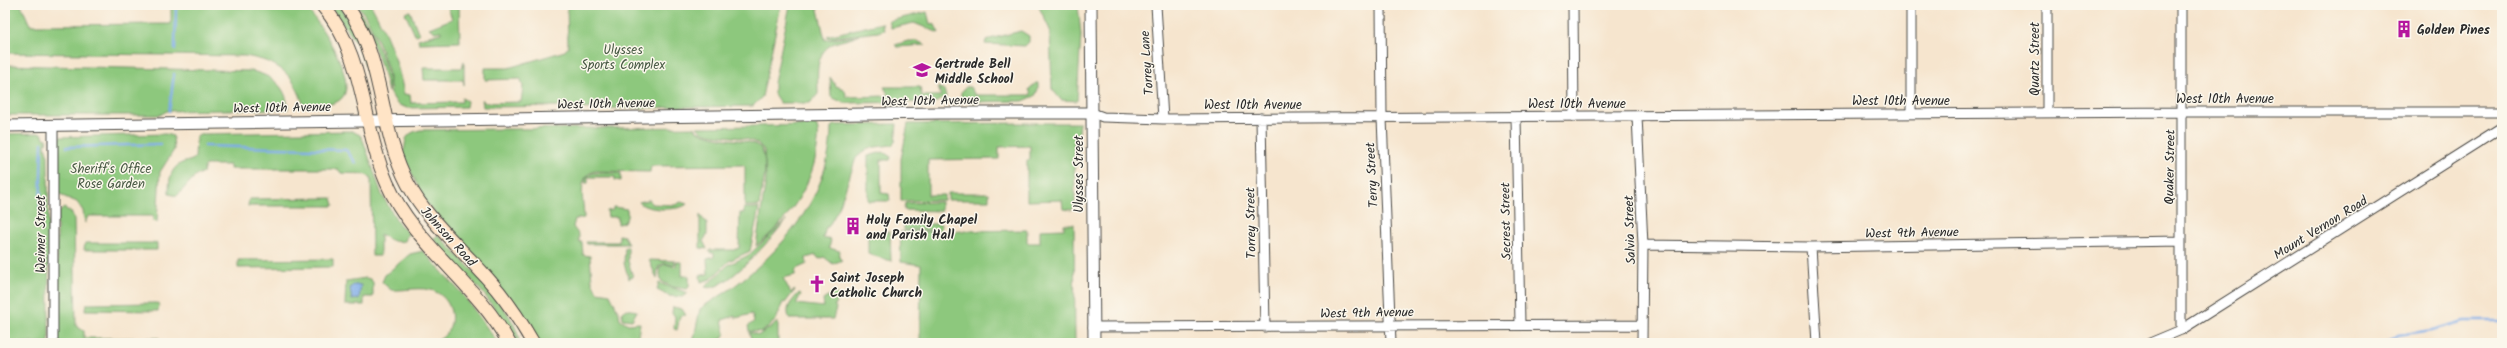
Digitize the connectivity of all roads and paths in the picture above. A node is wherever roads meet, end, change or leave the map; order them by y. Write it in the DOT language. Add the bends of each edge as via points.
graph roads {
  1 [pos="322,5"];
  2 [pos="346,5"];
  3 [pos="1092,5"];
  4 [pos="1156,5"];
  5 [pos="1381,5"];
  6 [pos="1573,5"];
  7 [pos="1911,5"];
  8 [pos="2047,5"];
  9 [pos="2181,5"];
  10 [pos="2182,112"];
  11 [pos="2502,112"];
  12 [pos="1092,113"];
  13 [pos="2047,113"];
  14 [pos="1911,114"];
  15 [pos="1637,116"];
  16 [pos="1516,117"];
  17 [pos="1574,117"];
  18 [pos="1261,118"];
  19 [pos="1382,118"];
  20 [pos="1163,119"];
  21 [pos="368,120"];
  22 [pos="387,120"];
  23 [pos="5,126"];
  24 [pos="53,126"];
  25 [pos="2502,127"];
  26 [pos="2181,241"];
  27 [pos="1643,245"];
  28 [pos="1812,247"];
  29 [pos="1520,324"];
  30 [pos="1391,325"];
  31 [pos="1642,325"];
  32 [pos="1094,327"];
  33 [pos="1265,327"];
  34 [pos="2181,330"];
  35 [pos="53,343"];
  36 [pos="509,343"];
  37 [pos="533,343"];
  38 [pos="1094,343"];
  39 [pos="1391,343"];
  40 [pos="1642,343"];
  41 [pos="1817,343"];
  42 [pos="2150,343"];
  1 -- 21 [label="main road, Johnson Road" via="350,52"];
  2 -- 22 [label="main road, Johnson Road" via="369,46"];
  3 -- 12 [label="street, Ulysses Street"];
  4 -- 20 [label="street, Torrey Lane"];
  5 -- 19 [label="street, Terry Street"];
  6 -- 17 [label="street"];
  7 -- 14 [label="street"];
  8 -- 13 [label="street, Quartz Street"];
  9 -- 10 [label="street, Quaker Street"];
  10 -- 11 [label="street, West 10th Avenue"];
  10 -- 13 [label="street, West 10th Avenue"];
  10 -- 26 [label="street, Quaker Street"];
  12 -- 20 [label="street, West 10th Avenue" via="1103,117"];
  12 -- 22 [label="street, West 10th Avenue"];
  12 -- 32 [label="street, Ulysses Street"];
  13 -- 14 [label="street, West 10th Avenue"];
  14 -- 15 [label="street, West 10th Avenue"];
  15 -- 17 [label="street, West 10th Avenue"];
  15 -- 27 [label="street, Salvia Street"];
  16 -- 17 [label="street, West 10th Avenue"];
  16 -- 19 [label="street, West 10th Avenue"];
  16 -- 29 [label="street, Secrest Street"];
  18 -- 19 [label="street, West 10th Avenue"];
  18 -- 20 [label="street, West 10th Avenue"];
  18 -- 33 [label="street, Torrey Street"];
  19 -- 30 [label="street, Terry Street"];
  21 -- 22 [label="street, West 10th Avenue"];
  21 -- 24 [label="street, West 10th Avenue"];
  21 -- 36 [label="main road, Johnson Road" via="381,168 397,202 424,240 477,294"];
  22 -- 37 [label="main road, Johnson Road" via="400,167 418,201 440,229 499,292"];
  23 -- 24 [label="street, West 10th Avenue"];
  24 -- 35 [label="street, Weimer Street"];
  25 -- 34 [label="street, Mount Vernon Road"];
  26 -- 28 [label="street, West 9th Avenue"];
  26 -- 34 [label="street, Quaker Street"];
  27 -- 28 [label="street, West 9th Avenue"];
  27 -- 31 [label="street, Salvia Street"];
  28 -- 41 [label="street"];
  29 -- 30 [label="street, West 9th Avenue"];
  29 -- 31 [label="street, West 9th Avenue"];
  30 -- 33 [label="street, West 9th Avenue"];
  30 -- 39 [label="street, Terry Street"];
  31 -- 40 [label="street, Salvia Street"];
  32 -- 33 [label="street, West 9th Avenue"];
  32 -- 38 [label="street, Ulysses Street"];
  34 -- 42 [label="street, Mount Vernon Road"];
}
